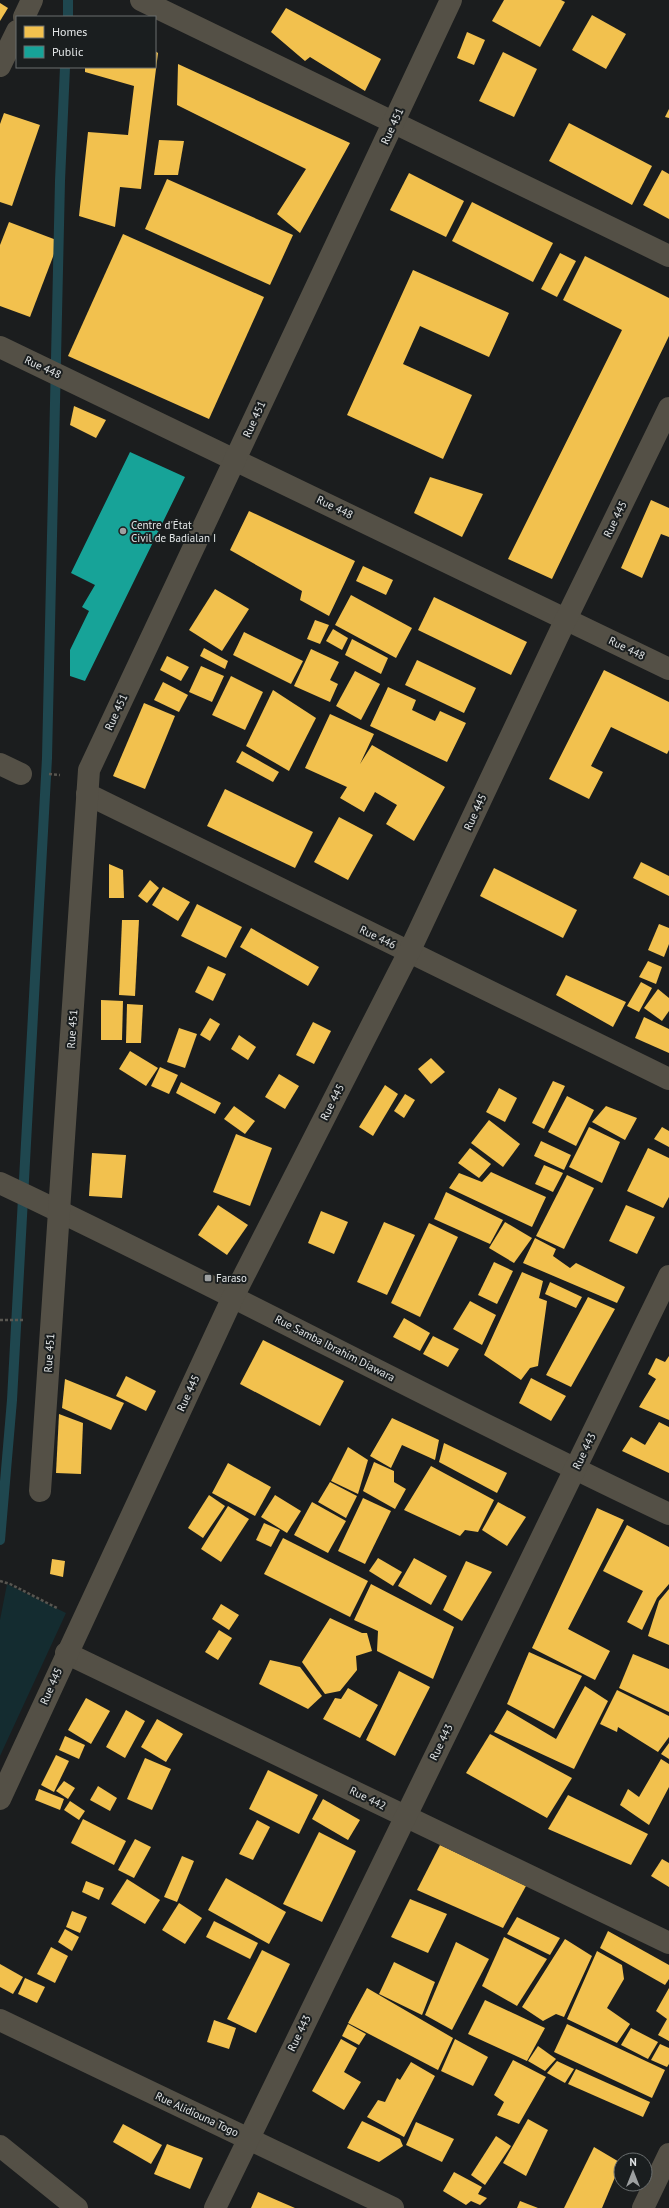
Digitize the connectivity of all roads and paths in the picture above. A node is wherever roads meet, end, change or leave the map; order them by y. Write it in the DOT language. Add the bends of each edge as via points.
graph roads {
  1 [pos="32,0"];
  2 [pos="141,0"];
  3 [pos="451,0"];
  4 [pos="24,16"];
  5 [pos="16,33"];
  6 [pos="0,66"];
  7 [pos="393,123"];
  8 [pos="669,256"];
  9 [pos="0,347"];
  10 [pos="669,408"];
  11 [pos="235,459"];
  12 [pos="566,619"];
  13 [pos="669,669"];
  14 [pos="0,764"];
  15 [pos="21,774"];
  16 [pos="88,794"];
  17 [pos="409,952"];
  18 [pos="669,1080"];
  19 [pos="0,1184"];
  20 [pos="59,1211"];
  21 [pos="669,1276"];
  22 [pos="233,1297"];
  23 [pos="0,1320"];
  24 [pos="29,1320"];
  25 [pos="575,1469"];
  26 [pos="40,1491"];
  27 [pos="669,1514"];
  28 [pos="0,1581"];
  29 [pos="82,1620"];
  30 [pos="66,1653"];
  31 [pos="0,1799"];
  32 [pos="405,1816"];
  33 [pos="669,1942"];
  34 [pos="0,2020"];
  35 [pos="248,2138"];
  36 [pos="0,2146"];
  37 [pos="669,2154"];
  38 [pos="77,2208"];
  39 [pos="215,2208"];
  40 [pos="393,2208"];
  41 [pos="643,2208"];
  1 -- 4 [label="street"];
  2 -- 7 [label="street"];
  3 -- 7 [label="street, Rue 451"];
  5 -- 6 [label="street"];
  7 -- 8 [label="street"];
  7 -- 11 [label="street, Rue 451"];
  9 -- 11 [label="street, Rue 448"];
  10 -- 12 [label="street, Rue 445"];
  11 -- 12 [label="street, Rue 448"];
  11 -- 16 [label="street, Rue 451" via="89,770"];
  12 -- 13 [label="street, Rue 448"];
  12 -- 17 [label="street, Rue 445"];
  14 -- 15 [label="street"];
  16 -- 17 [label="street, Rue 446"];
  16 -- 20 [label="street, Rue 451"];
  17 -- 18 [label="street, Rue 446"];
  17 -- 22 [label="street, Rue 445"];
  19 -- 20 [label="street, Rue Samba Ibrahim Diawara"];
  20 -- 22 [label="street, Rue Samba Ibrahim Diawara"];
  20 -- 26 [label="street, Rue 451"];
  21 -- 25 [label="street, Rue 443"];
  22 -- 25 [label="street, Rue Samba Ibrahim Diawara"];
  22 -- 29 [label="street, Rue 445"];
  23 -- 24 [label="path"];
  25 -- 27 [label="street, Rue Samba Ibrahim Diawara"];
  25 -- 32 [label="street, Rue 443"];
  28 -- 29 [label="path"];
  29 -- 30 [label="street, Rue 445"];
  30 -- 31 [label="street, Rue 445"];
  30 -- 32 [label="street, Rue 442"];
  32 -- 33 [label="street, Rue 442"];
  32 -- 35 [label="street, Rue 443"];
  34 -- 35 [label="street, Rue Alidiouna Togo"];
  35 -- 39 [label="street, Rue 443"];
  35 -- 40 [label="street, Rue Alidiouna Togo"];
  36 -- 38 [label="street"];
  37 -- 41 [label="street"];
}
